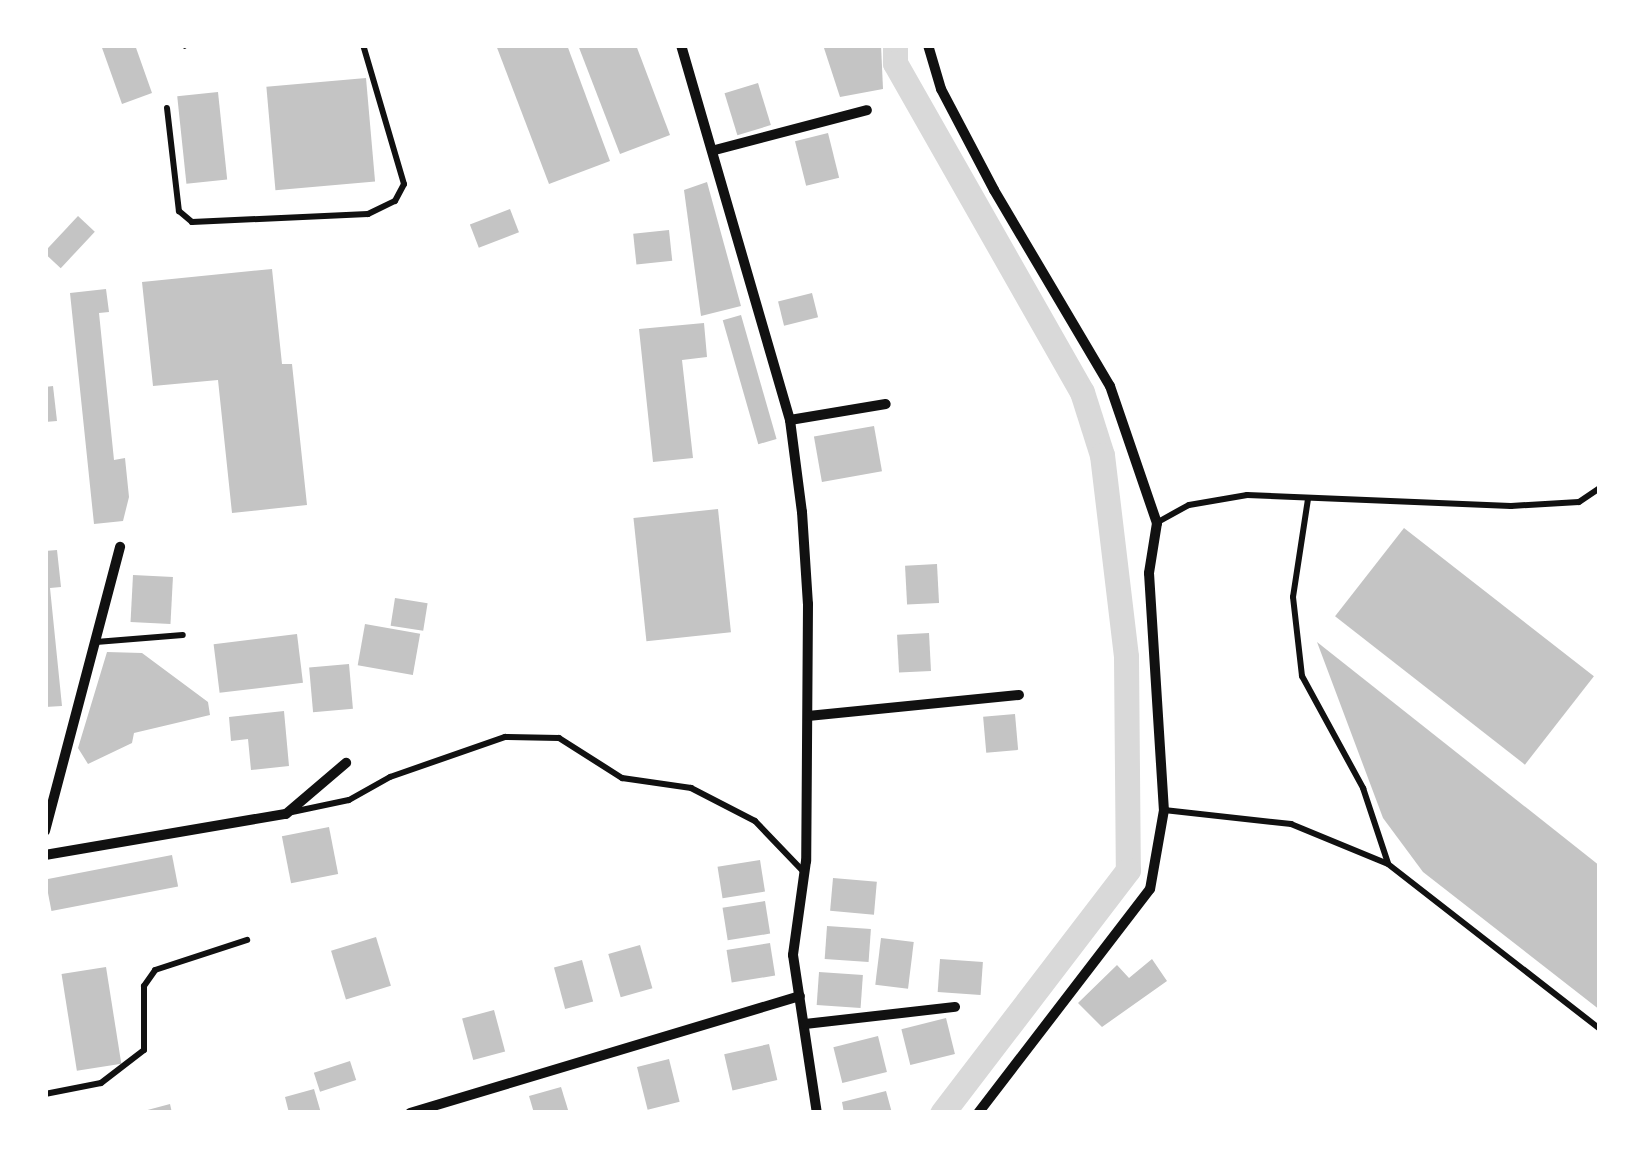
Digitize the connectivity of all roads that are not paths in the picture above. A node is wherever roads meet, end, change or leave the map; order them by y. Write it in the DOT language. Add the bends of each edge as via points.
graph roads {
  1 [pos="363,45"];
  2 [pos="680,45"];
  3 [pos="928,45"];
  4 [pos="167,108"];
  5 [pos="867,110"];
  6 [pos="714,150"];
  7 [pos="886,404"];
  8 [pos="790,420"];
  9 [pos="1600,488"];
  10 [pos="1308,499"];
  11 [pos="1157,523"];
  12 [pos="120,547"];
  13 [pos="183,636"];
  14 [pos="96,642"];
  15 [pos="1019,695"];
  16 [pos="808,716"];
  17 [pos="346,762"];
  18 [pos="1164,810"];
  19 [pos="286,814"];
  20 [pos="45,831"];
  21 [pos="45,855"];
  22 [pos="1388,864"];
  23 [pos="802,870"];
  24 [pos="246,940"];
  25 [pos="800,996"];
  26 [pos="955,1007"];
  27 [pos="804,1024"];
  28 [pos="1600,1029"];
  29 [pos="45,1094"];
  30 [pos="410,1113"];
  31 [pos="818,1113"];
  32 [pos="978,1113"];
  1 -- 4 [label="lane" via="404,184 395,202 368,214 192,222 179,211"];
  2 -- 6 [label="street"];
  3 -- 11 [label="street" via="941,89 994,190 1110,386"];
  5 -- 6 [label="street"];
  6 -- 8 [label="street"];
  7 -- 8 [label="street"];
  8 -- 16 [label="street" via="808,604"];
  9 -- 10 [label="lane" via="1578,502 1511,506"];
  10 -- 11 [label="lane" via="1189,504"];
  10 -- 22 [label="lane" via="1293,597 1302,676 1362,788"];
  11 -- 18 [label="street" via="1149,573"];
  12 -- 14 [label="street"];
  13 -- 14 [label="lane"];
  14 -- 20 [label="street"];
  15 -- 16 [label="street"];
  16 -- 23 [label="street"];
  17 -- 19 [label="street"];
  18 -- 22 [label="lane" via="1291,824"];
  18 -- 32 [label="street" via="1150,889"];
  19 -- 21 [label="street"];
  19 -- 23 [label="lane" via="349,800 390,777 505,738 559,738 622,778 691,788 754,821"];
  22 -- 28 [label="lane"];
  23 -- 25 [label="street" via="792,955"];
  24 -- 29 [label="lane" via="155,970 144,986 144,1050 101,1083"];
  25 -- 27 [label="street"];
  25 -- 30 [label="street"];
  26 -- 27 [label="street"];
  27 -- 31 [label="street"];
}
